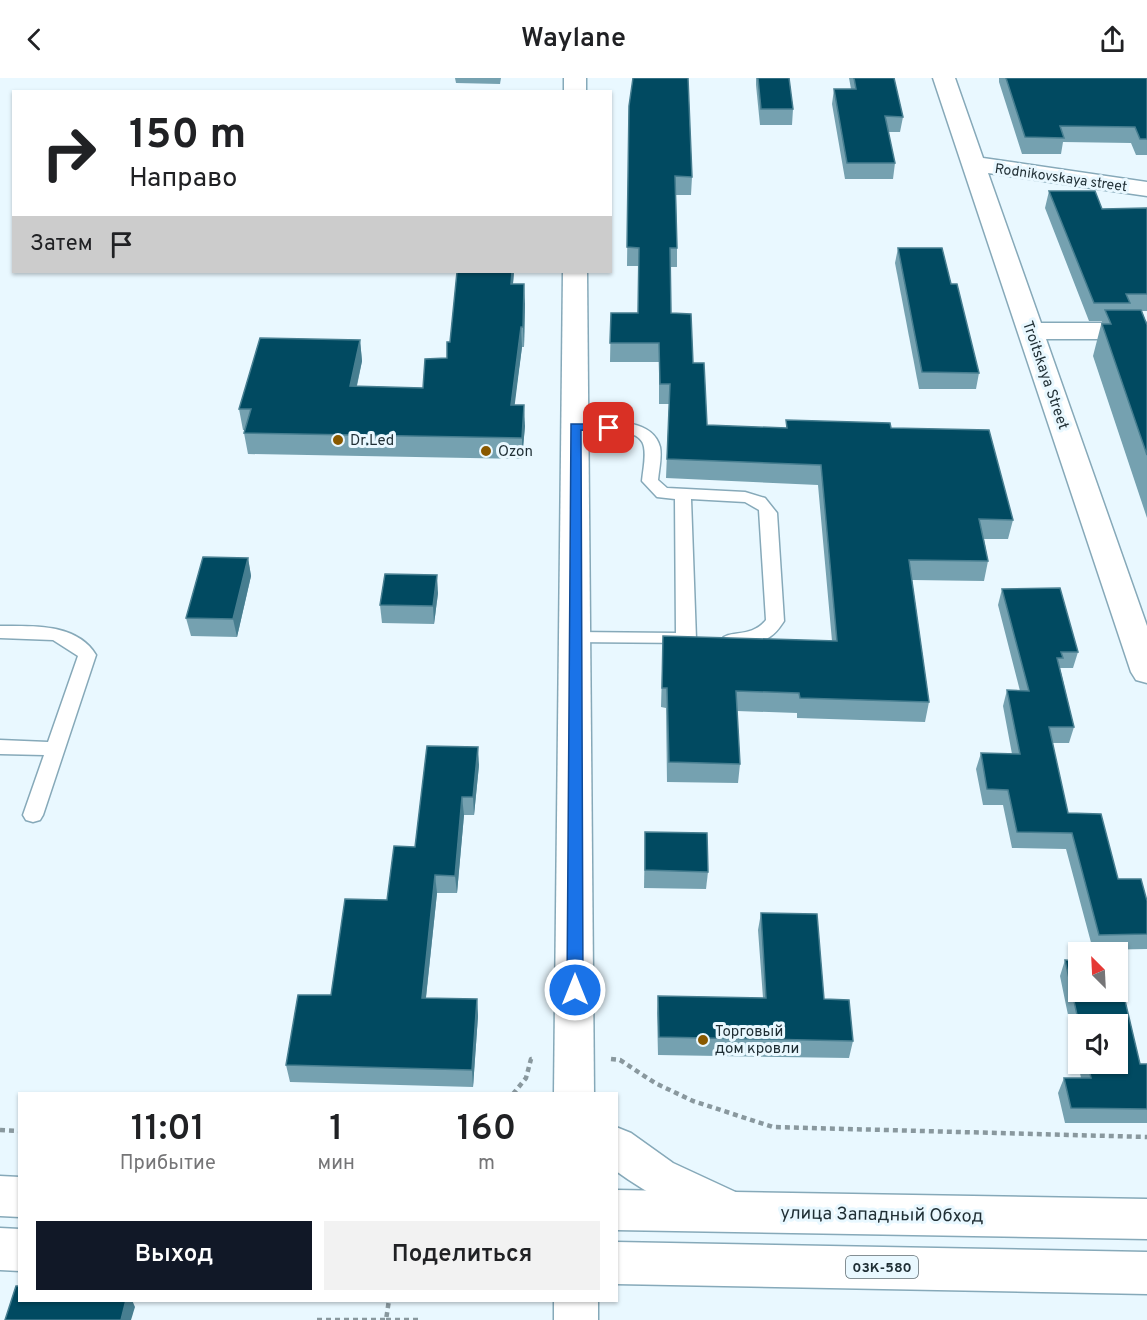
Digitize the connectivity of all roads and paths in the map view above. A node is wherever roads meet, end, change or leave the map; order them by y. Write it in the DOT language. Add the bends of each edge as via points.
graph roads {
  1 [pos="944,78"];
  2 [pos="975,164"];
  3 [pos="1147,189"];
  4 [pos="575,273"];
  5 [pos="1032,331"];
  6 [pos="1147,331"];
  7 [pos="575,427"];
  8 [pos="683,495"];
  9 [pos="1137,616"];
  10 [pos="0,632"];
  11 [pos="575,638"];
  12 [pos="685,639"];
  13 [pos="1147,672"];
  14 [pos="0,747"];
  15 [pos="55,749"];
  16 [pos="33,815"];
  17 [pos="545,1058"];
  18 [pos="603,1058"];
  19 [pos="515,1092"];
  20 [pos="574,1092"];
  21 [pos="0,1130"];
  22 [pos="18,1131"];
  23 [pos="1147,1137"];
  24 [pos="618,1147"];
  25 [pos="0,1196"];
  26 [pos="18,1197"];
  27 [pos="618,1210"];
  28 [pos="731,1211"];
  29 [pos="1147,1219"];
  30 [pos="0,1249"];
  31 [pos="18,1250"];
  32 [pos="618,1263"];
  33 [pos="1147,1273"];
  34 [pos="388,1302"];
  35 [pos="576,1302"];
  36 [pos="318,1320"];
  37 [pos="386,1320"];
  38 [pos="420,1320"];
  39 [pos="576,1320"];
  1 -- 2 [label="main road, Troitskaya Street"];
  2 -- 3 [label="main road, Rodnikovskaya street"];
  2 -- 5 [label="main road, Troitskaya Street"];
  4 -- 7 [label="main road"];
  5 -- 6 [label="main road"];
  5 -- 9 [label="main road, Troitskaya Street"];
  7 -- 8 [label="lane" via="640,430 652,446 650,481 663,493"];
  7 -- 11 [label="main road"];
  8 -- 12 [label="lane"];
  8 -- 12 [label="lane" via="758,500 766,505 775,621 770,630 755,638"];
  9 -- 13 [label="main road, Troitskaya Street"];
  10 -- 15 [label="lane" via="54,633 74,642 87,655"];
  11 -- 12 [label="lane"];
  11 -- 20 [label="main road"];
  14 -- 15 [label="lane"];
  15 -- 16 [label="lane"];
  17 -- 19 [label="path" via="531,1059 530,1072"];
  18 -- 23 [label="path" via="620,1060 676,1095 772,1127"];
  21 -- 22 [label="path"];
  24 -- 28 [label="main road" via="658,1177"];
  25 -- 26 [label="main road"];
  27 -- 28 [label="main road, улица Западный Обход"];
  28 -- 29 [label="main road, улица Западный Обход"];
  30 -- 31 [label="main road"];
  32 -- 33 [label="main road, 03К-580"];
  34 -- 37 [label="path"];
  35 -- 39 [label="main road"];
  36 -- 37 [label="path"];
  37 -- 38 [label="path"];
}
